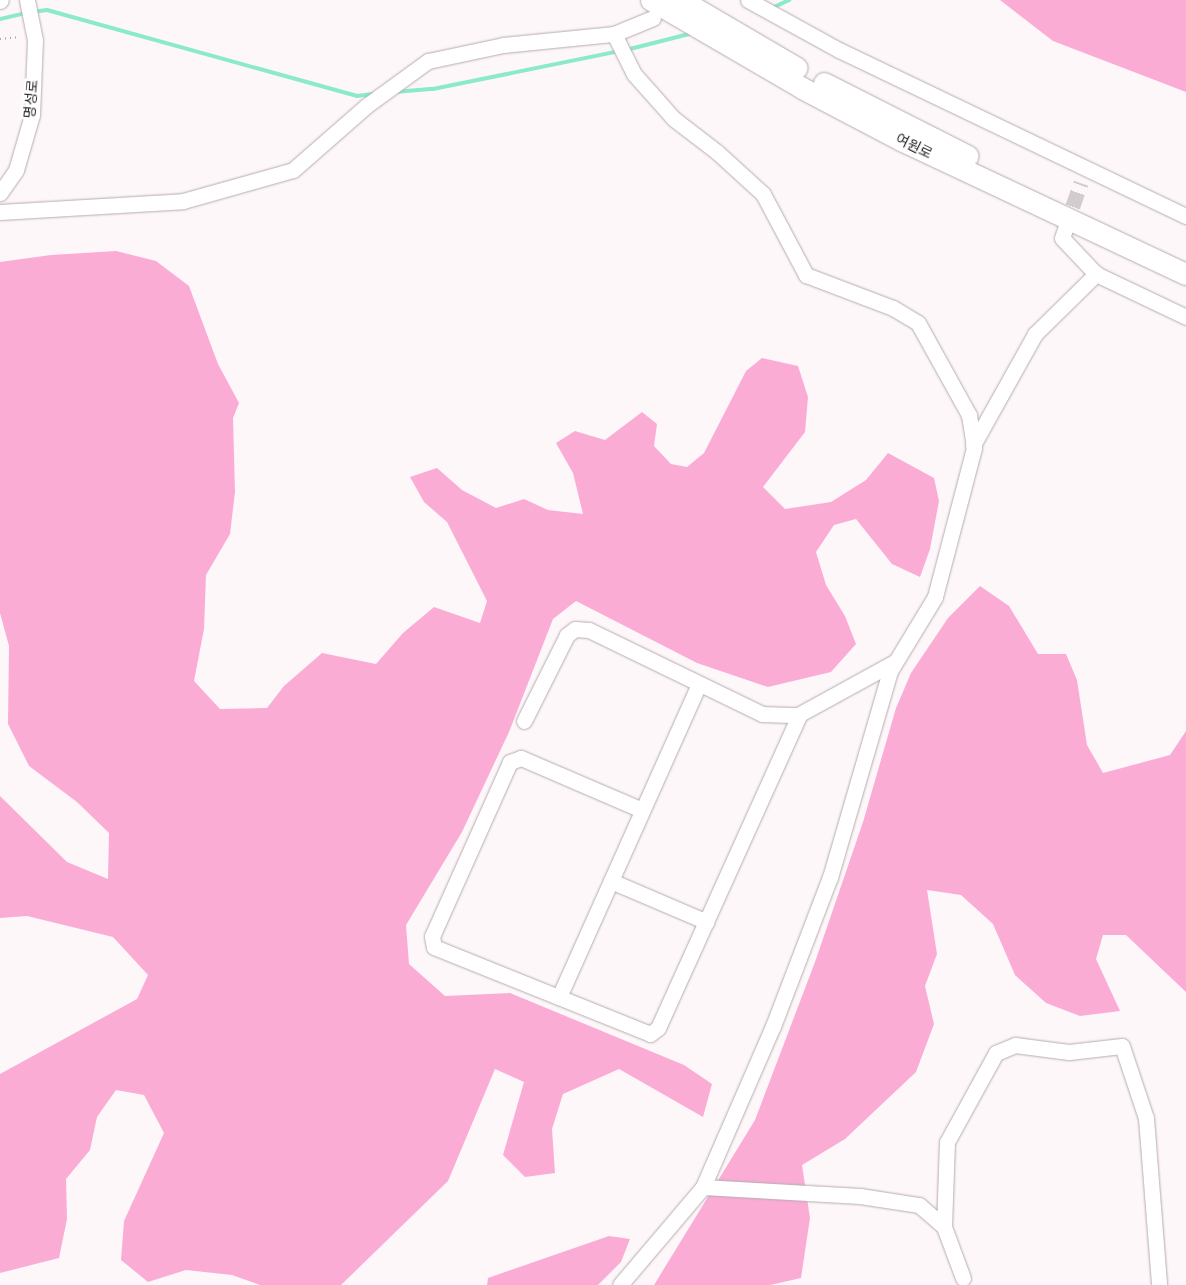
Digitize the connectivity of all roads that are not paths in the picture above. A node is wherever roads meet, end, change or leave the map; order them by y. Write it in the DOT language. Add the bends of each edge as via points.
graph roads {
  1 [pos="27,0"];
  2 [pos="681,0"];
  3 [pos="755,1"];
  4 [pos="652,9"];
  5 [pos="617,40"];
  6 [pos="0,193"];
  7 [pos="0,212"];
  8 [pos="1186,216"];
  9 [pos="1065,228"];
  10 [pos="1186,258"];
  11 [pos="1096,274"];
  12 [pos="1186,274"];
  13 [pos="1186,317"];
  14 [pos="973,445"];
  15 [pos="895,662"];
  16 [pos="699,684"];
  17 [pos="799,715"];
  18 [pos="524,721"];
  19 [pos="642,810"];
  20 [pos="611,881"];
  21 [pos="707,922"];
  22 [pos="559,997"];
  23 [pos="703,1187"];
  24 [pos="944,1227"];
  25 [pos="963,1278"];
  26 [pos="620,1285"];
  27 [pos="1159,1285"];
  1 -- 6 [label="street, 명성로" via="34,34 32,115 16,170"];
  2 -- 10 [label="highway, 여원로" via="806,74 909,127"];
  3 -- 8 [label="street" via="839,50 1084,177"];
  4 -- 5 [label="street"];
  4 -- 12 [label="highway, 여원로" via="903,141"];
  5 -- 7 [label="street" via="503,45 448,54 412,70 293,170 183,202"];
  5 -- 14 [label="street" via="634,74 674,119 717,152 762,194 806,275 893,308 918,323 969,415"];
  9 -- 11 [label="street" via="1062,238"];
  11 -- 13 [label="street"];
  11 -- 14 [label="street" via="1035,334"];
  14 -- 15 [label="street" via="935,598"];
  15 -- 17 [label="street"];
  15 -- 23 [label="street" via="830,877 773,1026"];
  16 -- 17 [label="street" via="762,714"];
  16 -- 18 [label="street" via="589,630 576,629 567,635"];
  16 -- 19 [label="street"];
  17 -- 21 [label="street"];
  19 -- 20 [label="street"];
  19 -- 22 [label="street" via="521,758 510,762 432,936 434,947"];
  20 -- 21 [label="street"];
  20 -- 22 [label="street"];
  21 -- 22 [label="street" via="658,1028 650,1034"];
  23 -- 24 [label="street" via="860,1196 919,1205"];
  23 -- 26 [label="street"];
  24 -- 25 [label="street"];
  24 -- 27 [label="street" via="947,1142 996,1053 1014,1045 1069,1052 1122,1046 1146,1118"];
}
